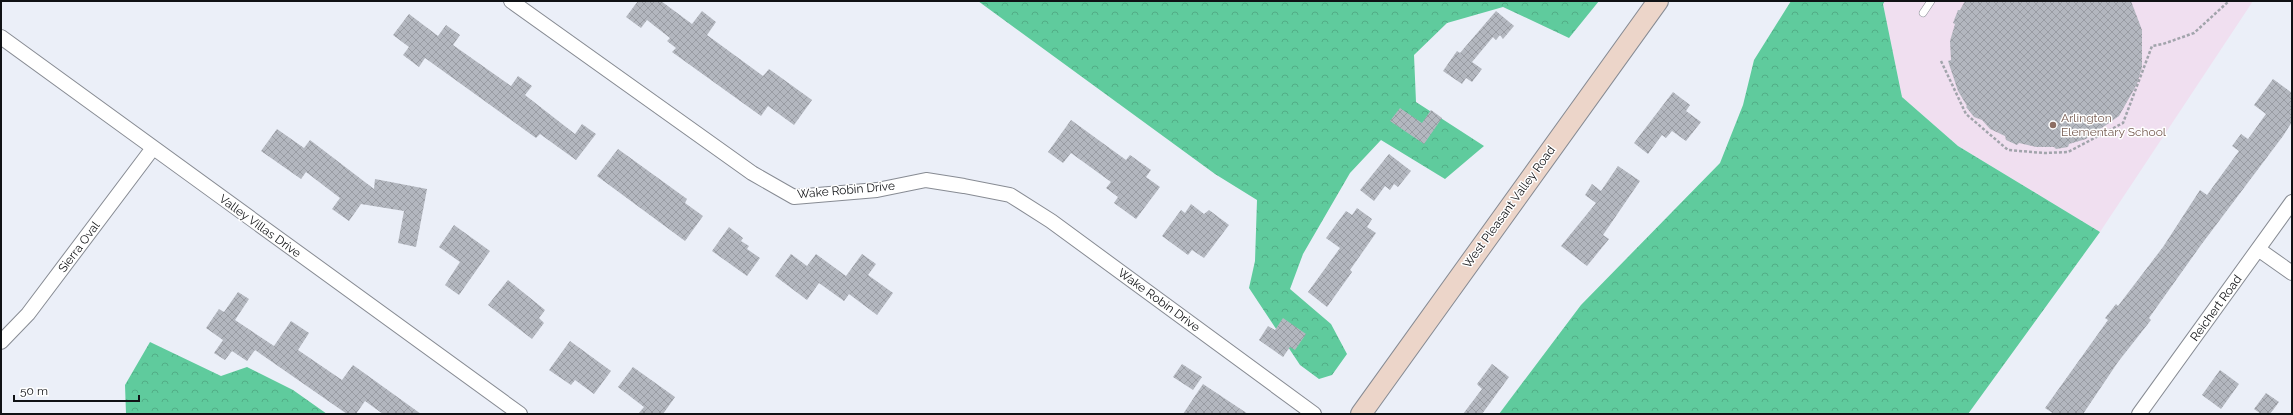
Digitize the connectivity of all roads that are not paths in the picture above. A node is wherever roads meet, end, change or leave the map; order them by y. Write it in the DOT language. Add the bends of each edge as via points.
graph roads {
  1 [pos="511,1"];
  2 [pos="1658,1"];
  3 [pos="1931,1"];
  4 [pos="1923,13"];
  5 [pos="1,37"];
  6 [pos="153,148"];
  7 [pos="2292,202"];
  8 [pos="2258,249"];
  9 [pos="2292,273"];
  10 [pos="1,342"];
  11 [pos="520,414"];
  12 [pos="1314,414"];
  13 [pos="1361,414"];
  14 [pos="2140,414"];
  1 -- 12 [label="street, Wake Robin Drive" via="752,173 794,197 877,190 926,180 1010,195 1051,221"];
  2 -- 13 [label="main road, West Pleasant Valley Road"];
  3 -- 4 [label="lane"];
  5 -- 6 [label="street, Valley Villas Drive"];
  6 -- 10 [label="street, Sierra Oval" via="28,314"];
  6 -- 11 [label="street, Valley Villas Drive"];
  7 -- 8 [label="street, Reichert Road"];
  8 -- 9 [label="street"];
  8 -- 14 [label="street, Reichert Road"];
}
